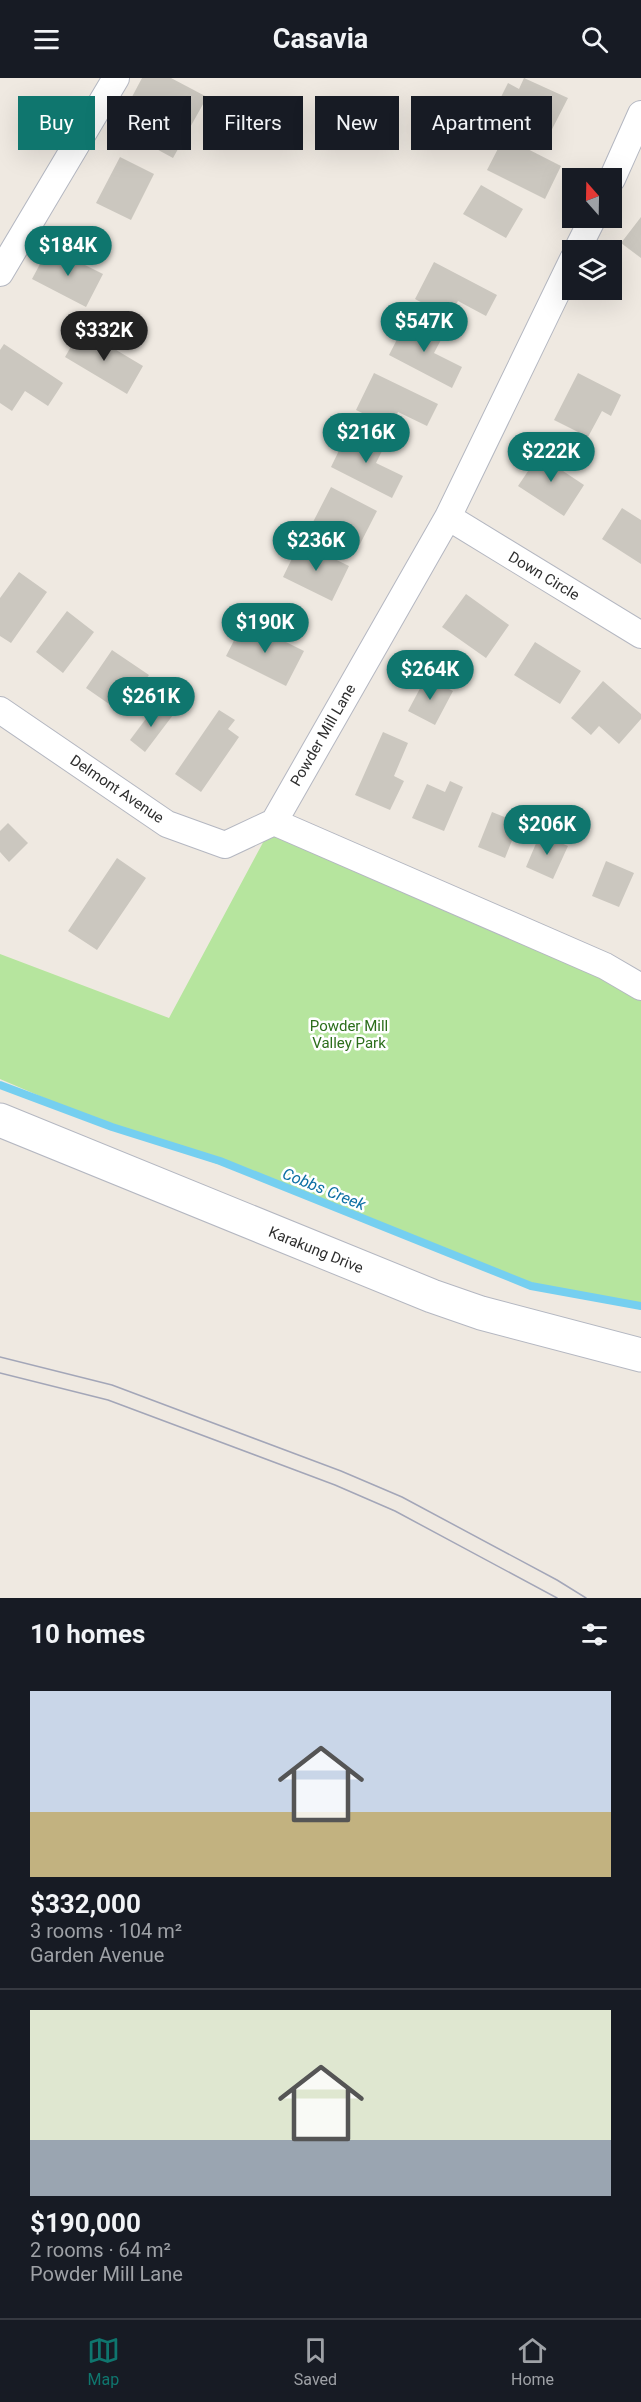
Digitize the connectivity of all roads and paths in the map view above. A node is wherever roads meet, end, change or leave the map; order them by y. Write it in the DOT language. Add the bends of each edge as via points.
graph roads {
  1 [pos="116,78"];
  2 [pos="641,114"];
  3 [pos="636,144"];
  4 [pos="620,168"];
  5 [pos="0,273"];
  6 [pos="562,282"];
  7 [pos="448,517"];
  8 [pos="641,635"];
  9 [pos="0,710"];
  10 [pos="274,822"];
  11 [pos="641,987"];
  12 [pos="0,1120"];
  13 [pos="641,1355"];
  1 -- 5 [label="street"];
  2 -- 3 [label="street"];
  3 -- 4 [label="street"];
  6 -- 7 [label="street, Powder Mill Lane"];
  7 -- 8 [label="street, Down Circle"];
  7 -- 10 [label="street, Powder Mill Lane"];
  9 -- 10 [label="street, Delmont Avenue" via="166,824 225,845"];
  10 -- 11 [label="street" via="605,966"];
  12 -- 13 [label="street, Karakung Drive" via="432,1296 491,1316"];
}
